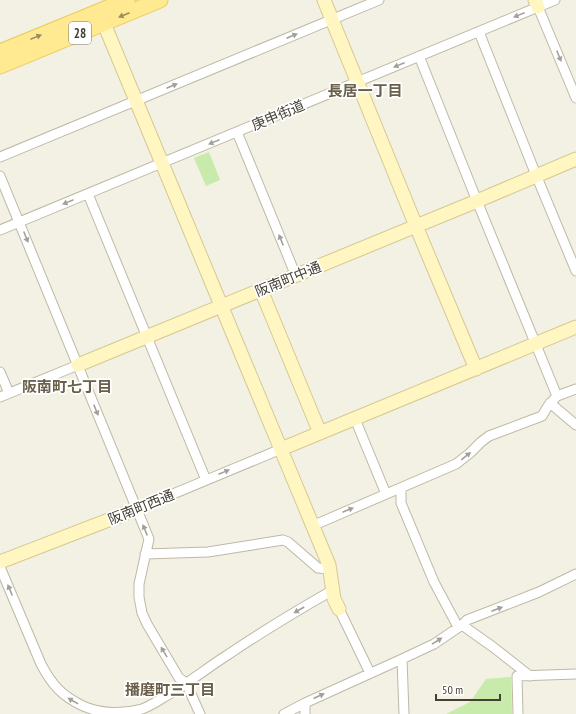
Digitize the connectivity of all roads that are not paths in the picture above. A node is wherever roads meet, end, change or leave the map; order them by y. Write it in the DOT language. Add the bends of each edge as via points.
graph roads {
  1 [pos="127,0"];
  2 [pos="160,0"];
  3 [pos="324,0"];
  4 [pos="379,0"];
  5 [pos="555,0"];
  6 [pos="537,4"];
  7 [pos="101,18"];
  8 [pos="332,19"];
  9 [pos="478,32"];
  10 [pos="0,52"];
  11 [pos="419,56"];
  12 [pos="0,66"];
  13 [pos="358,82"];
  14 [pos="576,98"];
  15 [pos="136,101"];
  16 [pos="237,132"];
  17 [pos="0,157"];
  18 [pos="576,159"];
  19 [pos="162,163"];
  20 [pos="536,175"];
  21 [pos="0,176"];
  22 [pos="88,194"];
  23 [pos="477,201"];
  24 [pos="19,222"];
  25 [pos="416,226"];
  26 [pos="0,230"];
  27 [pos="576,271"];
  28 [pos="296,276"];
  29 [pos="261,290"];
  30 [pos="221,306"];
  31 [pos="576,327"];
  32 [pos="147,337"];
  33 [pos="536,344"];
  34 [pos="78,365"];
  35 [pos="476,369"];
  36 [pos="0,372"];
  37 [pos="576,389"];
  38 [pos="4,395"];
  39 [pos="557,396"];
  40 [pos="550,403"];
  41 [pos="355,418"];
  42 [pos="576,425"];
  43 [pos="320,433"];
  44 [pos="281,449"];
  45 [pos="206,480"];
  46 [pos="401,488"];
  47 [pos="386,494"];
  48 [pos="137,509"];
  49 [pos="312,526"];
  50 [pos="145,554"];
  51 [pos="0,562"];
  52 [pos="0,567"];
  53 [pos="330,569"];
  54 [pos="576,574"];
  55 [pos="333,590"];
  56 [pos="339,609"];
  57 [pos="460,626"];
  58 [pos="402,660"];
  59 [pos="370,673"];
  60 [pos="576,674"];
  61 [pos="530,676"];
  62 [pos="186,684"];
  63 [pos="305,703"];
  64 [pos="200,714"];
  65 [pos="284,714"];
  66 [pos="305,714"];
  67 [pos="404,714"];
  68 [pos="518,714"];
  1 -- 7 [label="main road, 28"];
  2 -- 7 [label="main road, 28, one-way"];
  3 -- 8 [label="street"];
  4 -- 8 [label="street"];
  5 -- 6 [label="street, 庚申街道"];
  6 -- 9 [label="street, 庚申街道, one-way"];
  6 -- 14 [label="street, one-way"];
  10 -- 7 [label="main road, 28, one-way"];
  7 -- 12 [label="main road, 28"];
  7 -- 15 [label="street"];
  8 -- 13 [label="street"];
  15 -- 8 [label="street, one-way"];
  9 -- 11 [label="street, 庚申街道"];
  9 -- 20 [label="street"];
  11 -- 13 [label="street, 庚申街道, one-way"];
  11 -- 23 [label="street"];
  13 -- 16 [label="street, 庚申街道"];
  13 -- 25 [label="street"];
  15 -- 17 [label="street"];
  15 -- 19 [label="street"];
  16 -- 19 [label="street, 庚申街道, one-way"];
  28 -- 16 [label="street, one-way"];
  18 -- 20 [label="street, 阪南町中通"];
  19 -- 22 [label="street, 庚申街道"];
  19 -- 30 [label="street"];
  20 -- 23 [label="street, 阪南町中通"];
  20 -- 27 [label="street"];
  21 -- 24 [label="street"];
  22 -- 24 [label="street, 庚申街道, one-way"];
  22 -- 32 [label="street"];
  23 -- 25 [label="street, 阪南町中通"];
  23 -- 33 [label="street"];
  24 -- 26 [label="street, 庚申街道"];
  24 -- 34 [label="street, one-way"];
  25 -- 28 [label="street, 阪南町中通"];
  25 -- 35 [label="street"];
  28 -- 29 [label="street, 阪南町中通"];
  29 -- 30 [label="street, 阪南町中通"];
  29 -- 43 [label="street"];
  30 -- 32 [label="street, 阪南町中通"];
  30 -- 44 [label="street"];
  31 -- 33 [label="street"];
  32 -- 34 [label="street, 阪南町中通"];
  32 -- 45 [label="street"];
  33 -- 35 [label="street"];
  33 -- 39 [label="street"];
  34 -- 38 [label="street, 阪南町中通"];
  34 -- 48 [label="street, one-way"];
  35 -- 41 [label="street"];
  36 -- 38 [label="street"];
  37 -- 39 [label="street"];
  39 -- 40 [label="street"];
  40 -- 42 [label="street"];
  46 -- 40 [label="street, one-way" via="456,464 489,436 542,416"];
  41 -- 43 [label="street"];
  41 -- 47 [label="street"];
  43 -- 44 [label="street"];
  45 -- 44 [label="street, 阪南町西通, one-way"];
  44 -- 49 [label="street"];
  45 -- 48 [label="street, 阪南町西通"];
  46 -- 47 [label="street"];
  46 -- 57 [label="street" via="401,503 434,582"];
  49 -- 47 [label="street, one-way"];
  50 -- 48 [label="street, one-way" via="149,539"];
  48 -- 51 [label="street, 阪南町西通"];
  49 -- 53 [label="street"];
  50 -- 53 [label="street" via="208,552 283,540 318,568"];
  62 -- 50 [label="street, one-way" via="179,678 142,613 139,584"];
  62 -- 52 [label="street, one-way" via="154,704 127,713 98,711 72,701 61,693 44,670"];
  53 -- 55 [label="street"];
  57 -- 54 [label="street, one-way" via="467,620 539,592"];
  55 -- 56 [label="street"];
  55 -- 62 [label="street, one-way" via="278,622"];
  56 -- 59 [label="street"];
  58 -- 57 [label="street, one-way" via="434,644"];
  57 -- 61 [label="street" via="493,647"];
  58 -- 59 [label="street"];
  58 -- 67 [label="street"];
  63 -- 59 [label="street, one-way"];
  60 -- 61 [label="street"];
  61 -- 68 [label="street" via="517,676"];
  62 -- 64 [label="street"];
  63 -- 65 [label="street"];
  63 -- 66 [label="street"];
}
